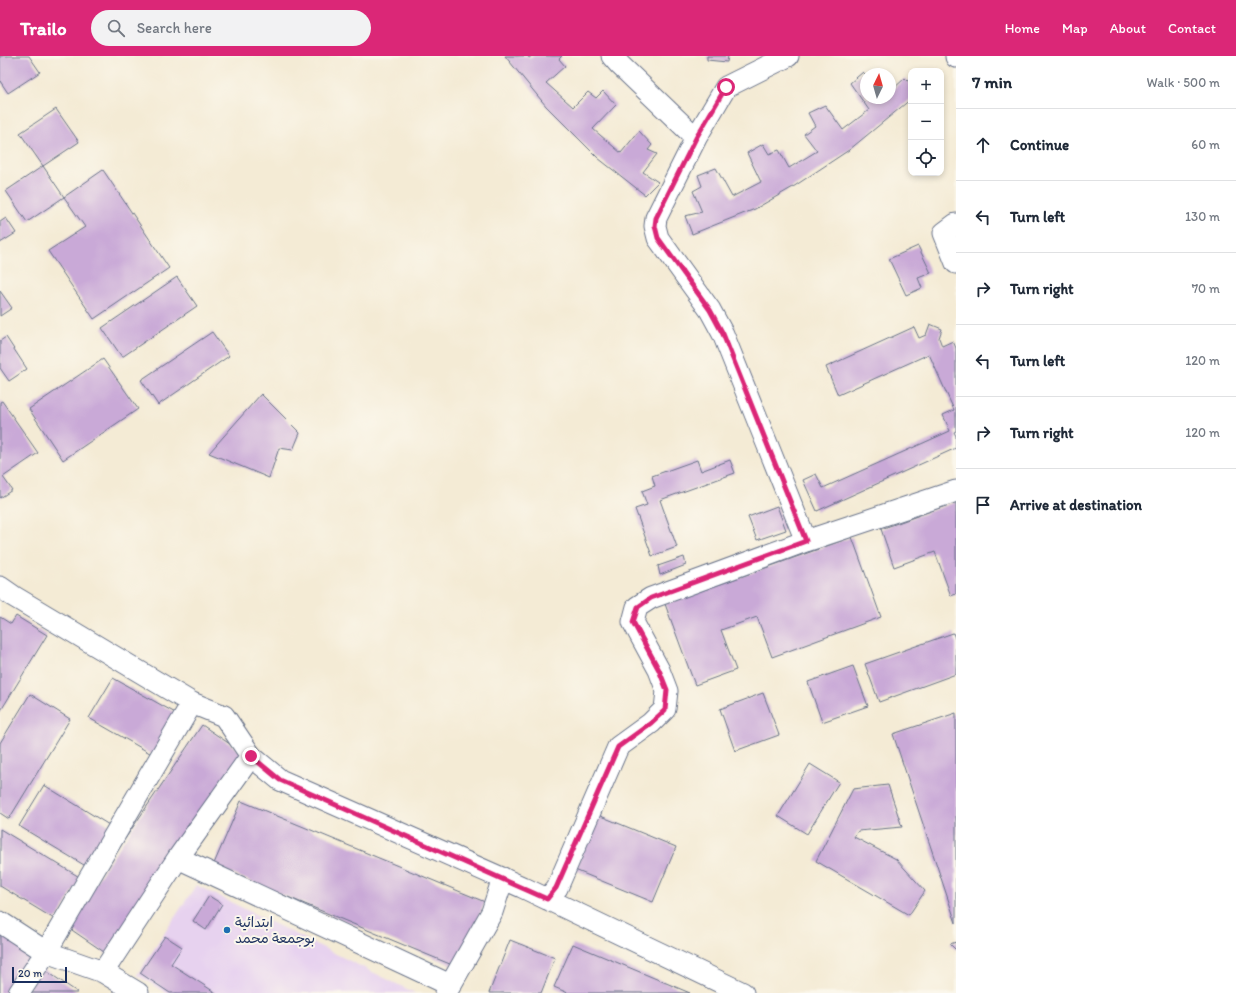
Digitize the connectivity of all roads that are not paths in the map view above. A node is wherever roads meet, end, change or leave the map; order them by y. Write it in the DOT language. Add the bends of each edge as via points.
graph roads {
  1 [pos="612,56"];
  2 [pos="788,56"];
  3 [pos="696,138"];
  4 [pos="956,224"];
  5 [pos="956,263"];
  6 [pos="956,491"];
  7 [pos="806,541"];
  8 [pos="0,587"];
  9 [pos="192,702"];
  10 [pos="251,756"];
  11 [pos="178,858"];
  12 [pos="503,878"];
  13 [pos="547,899"];
  14 [pos="0,922"];
  15 [pos="46,952"];
  16 [pos="103,972"];
  17 [pos="448,989"];
  18 [pos="19,993"];
  19 [pos="138,993"];
  20 [pos="743,993"];
  1 -- 3 [label="street"];
  2 -- 3 [label="street" via="726,87"];
  3 -- 7 [label="street" via="656,218 658,238 710,310 723,334"];
  4 -- 5 [label="street" via="944,232"];
  6 -- 7 [label="street"];
  7 -- 13 [label="street" via="651,598 638,607 633,622 667,690 665,710 618,747 556,888"];
  8 -- 9 [label="street"];
  9 -- 10 [label="street" via="224,716"];
  9 -- 15 [label="street"];
  10 -- 11 [label="street"];
  10 -- 12 [label="street" via="280,780"];
  11 -- 16 [label="street"];
  11 -- 17 [label="street"];
  12 -- 13 [label="street"];
  12 -- 17 [label="street" via="492,912"];
  13 -- 20 [label="street"];
  14 -- 15 [label="street"];
  15 -- 16 [label="street"];
  15 -- 18 [label="street"];
  16 -- 19 [label="street"];
}
